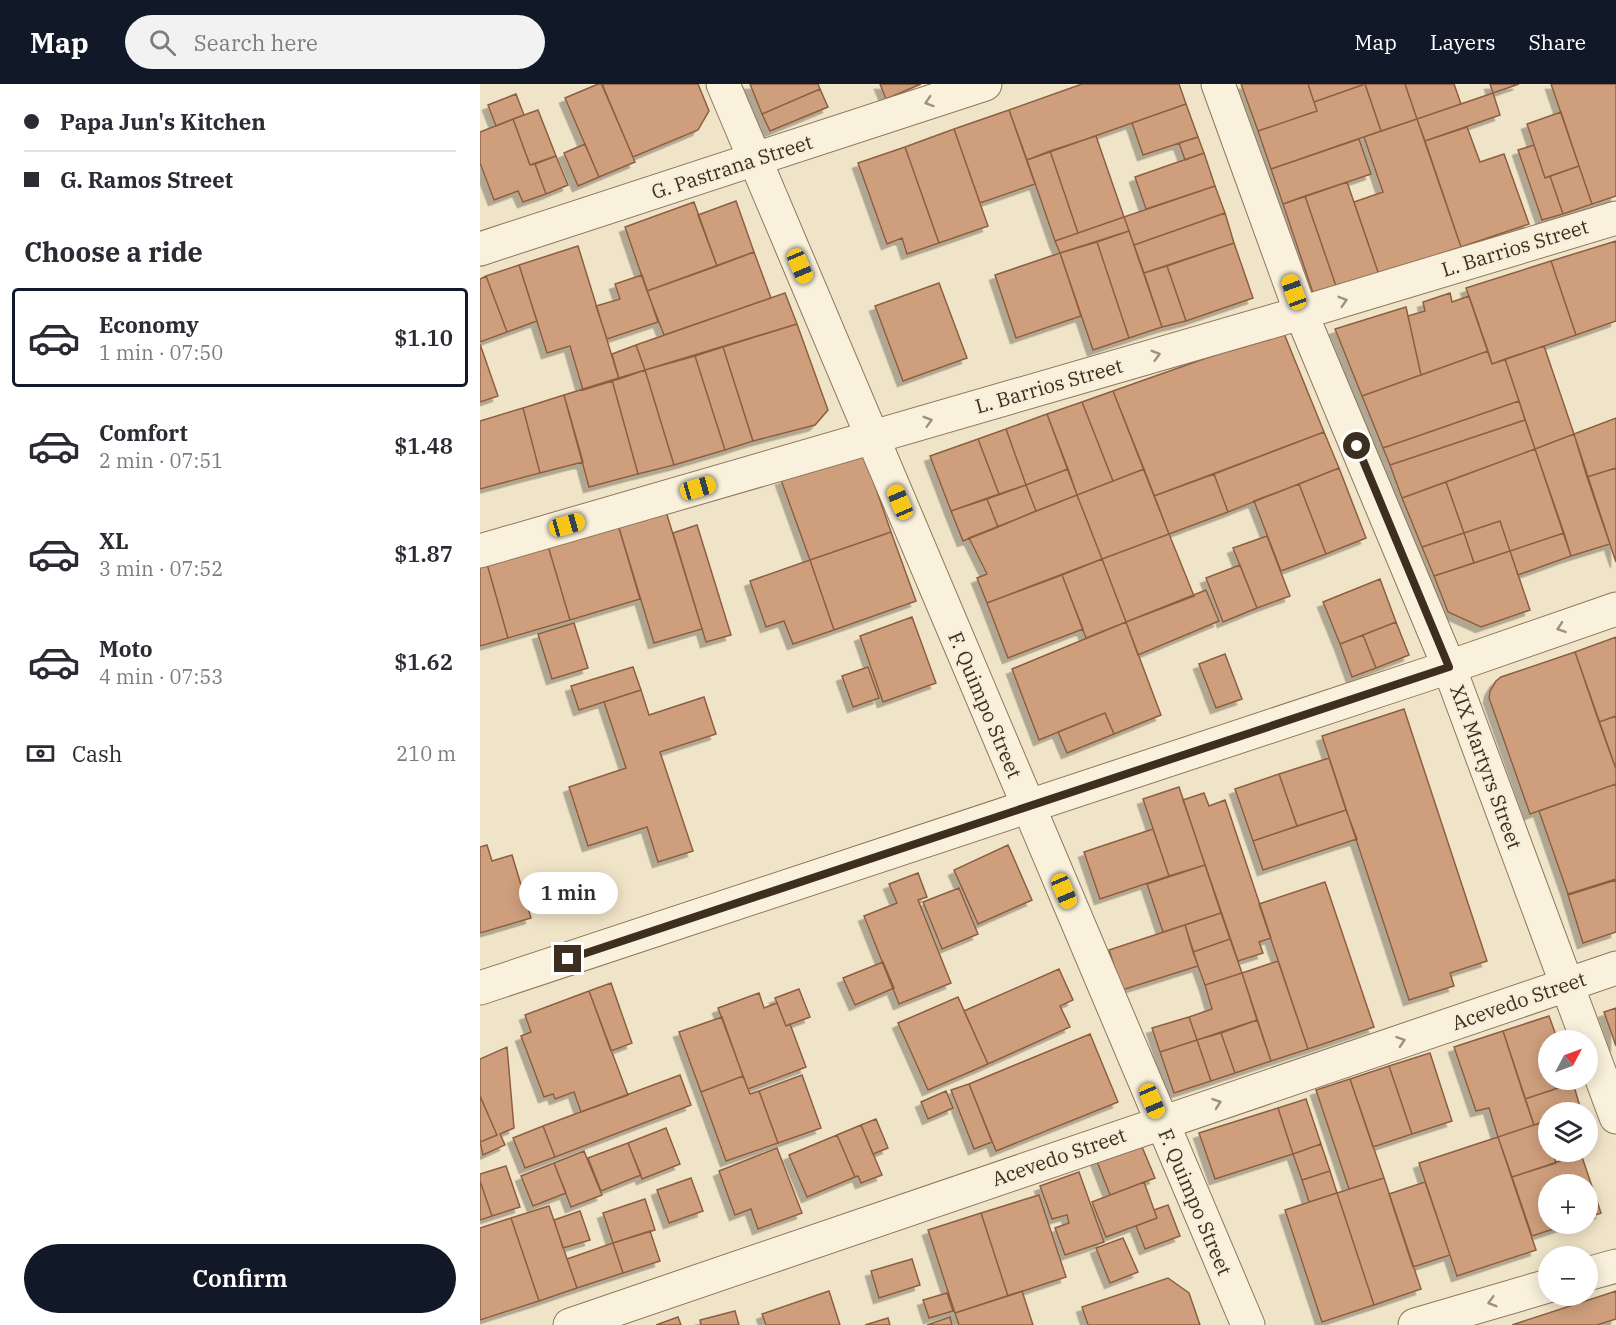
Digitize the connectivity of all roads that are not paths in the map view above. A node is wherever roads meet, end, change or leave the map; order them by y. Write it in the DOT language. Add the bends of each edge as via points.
graph roads {
  1 [pos="723,84"];
  2 [pos="985,84"];
  3 [pos="1218,84"];
  4 [pos="755,159"];
  5 [pos="1616,218"];
  6 [pos="480,249"];
  7 [pos="1301,313"];
  8 [pos="872,437"];
  9 [pos="480,551"];
  10 [pos="1616,609"];
  11 [pos="1449,667"];
  12 [pos="1028,807"];
  13 [pos="1616,968"];
  14 [pos="1567,985"];
  15 [pos="480,988"];
  16 [pos="1616,1117"];
  17 [pos="1161,1122"];
  18 [pos="1616,1266"];
  19 [pos="1598,1271"];
  20 [pos="1538,1289"];
  21 [pos="570,1325"];
  22 [pos="1248,1325"];
  23 [pos="1415,1325"];
  1 -- 4 [label="street, F. Quimpo Street"];
  2 -- 4 [label="street, G. Pastrana Street, one-way"];
  3 -- 7 [label="street, XIX Martyrs Street"];
  4 -- 6 [label="street, G. Pastrana Street"];
  4 -- 8 [label="street, F. Quimpo Street"];
  7 -- 5 [label="street, L. Barrios Street, one-way"];
  8 -- 7 [label="street, L. Barrios Street, one-way"];
  7 -- 11 [label="street, XIX Martyrs Street"];
  8 -- 9 [label="street, L. Barrios Street"];
  8 -- 12 [label="street, F. Quimpo Street"];
  10 -- 11 [label="street, one-way"];
  11 -- 12 [label="street"];
  11 -- 14 [label="street, XIX Martyrs Street"];
  12 -- 15 [label="street"];
  12 -- 17 [label="street, F. Quimpo Street"];
  13 -- 14 [label="street, Acevedo Street"];
  14 -- 16 [label="street, XIX Martyrs Street"];
  17 -- 14 [label="street, Acevedo Street, one-way"];
  17 -- 21 [label="street, Acevedo Street"];
  17 -- 22 [label="street, F. Quimpo Street"];
  18 -- 19 [label="street"];
  20 -- 23 [label="street, one-way"];
}
